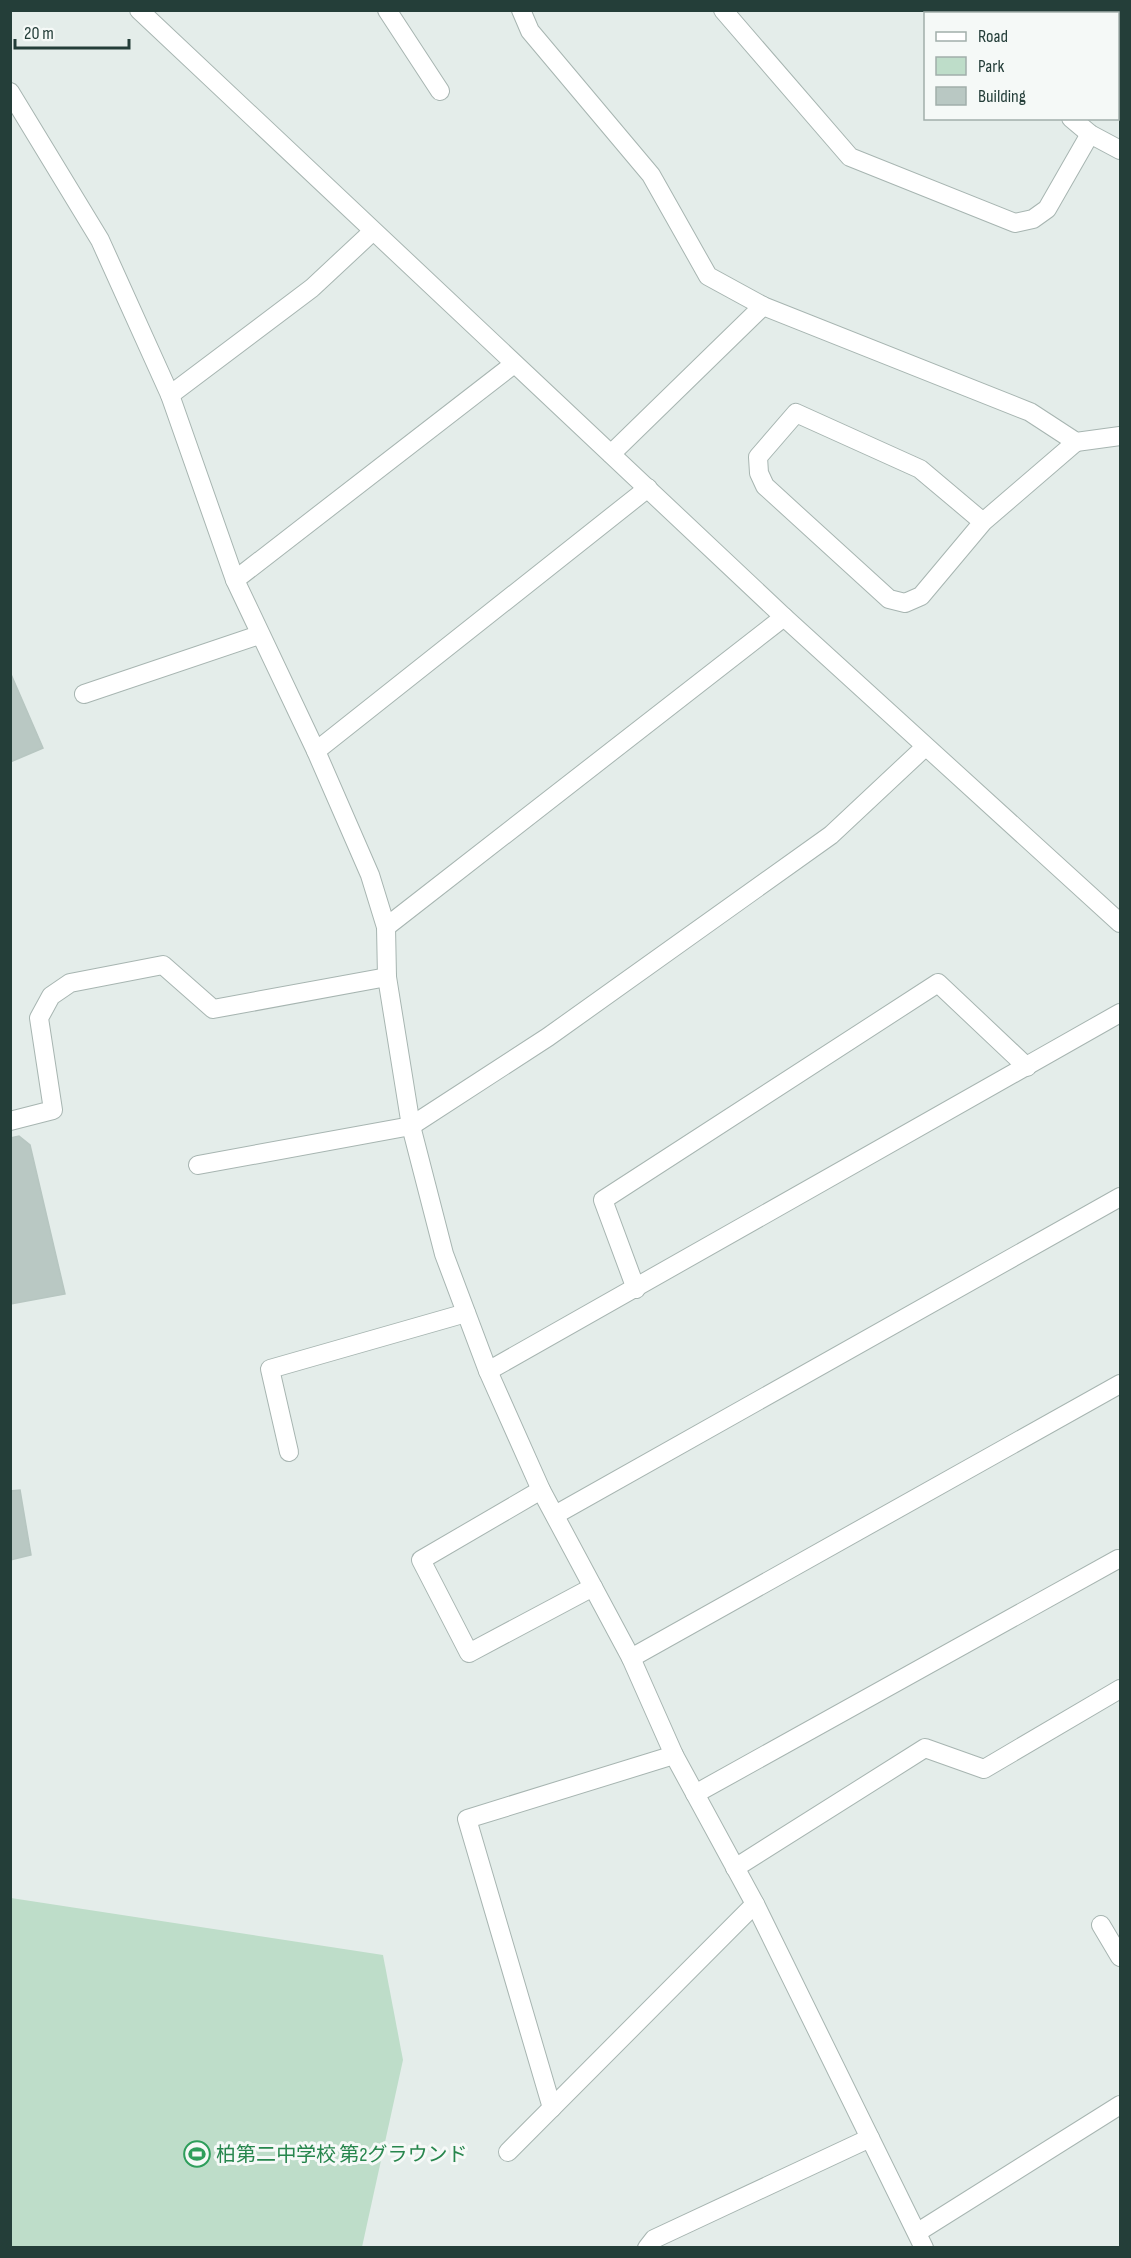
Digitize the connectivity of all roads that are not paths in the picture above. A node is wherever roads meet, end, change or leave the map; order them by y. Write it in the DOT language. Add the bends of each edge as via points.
graph roads {
  1 [pos="139,10"];
  2 [pos="387,10"];
  3 [pos="520,10"];
  4 [pos="723,10"];
  5 [pos="440,91"];
  6 [pos="10,92"];
  7 [pos="1073,120"];
  8 [pos="1090,134"];
  9 [pos="1120,150"];
  10 [pos="372,232"];
  11 [pos="763,306"];
  12 [pos="514,364"];
  13 [pos="170,395"];
  14 [pos="1120,436"];
  15 [pos="1076,442"];
  16 [pos="611,454"];
  17 [pos="648,488"];
  18 [pos="983,522"];
  19 [pos="235,580"];
  20 [pos="784,617"];
  21 [pos="259,635"];
  22 [pos="84,694"];
  23 [pos="925,747"];
  24 [pos="316,751"];
  25 [pos="1120,923"];
  26 [pos="386,927"];
  27 [pos="387,977"];
  28 [pos="1120,1013"];
  29 [pos="1027,1067"];
  30 [pos="10,1121"];
  31 [pos="411,1126"];
  32 [pos="198,1165"];
  33 [pos="1120,1197"];
  34 [pos="636,1289"];
  35 [pos="466,1313"];
  36 [pos="488,1371"];
  37 [pos="1120,1384"];
  38 [pos="289,1452"];
  39 [pos="541,1490"];
  40 [pos="555,1515"];
  41 [pos="1118,1559"];
  42 [pos="593,1587"];
  43 [pos="631,1658"];
  44 [pos="1120,1689"];
  45 [pos="674,1755"];
  46 [pos="695,1794"];
  47 [pos="735,1868"];
  48 [pos="754,1904"];
  49 [pos="1101,1925"];
  50 [pos="1120,1957"];
  51 [pos="1120,2105"];
  52 [pos="552,2108"];
  53 [pos="870,2138"];
  54 [pos="508,2152"];
  55 [pos="921,2240"];
  56 [pos="647,2247"];
  1 -- 10 [label="street"];
  2 -- 5 [label="street"];
  3 -- 11 [label="street" via="530,31 651,175 708,276"];
  4 -- 8 [label="street" via="850,157 1015,223 1033,219 1047,209"];
  6 -- 13 [label="street" via="100,240"];
  7 -- 8 [label="street"];
  8 -- 9 [label="street"];
  10 -- 12 [label="street"];
  10 -- 13 [label="street" via="312,288"];
  11 -- 15 [label="street" via="1030,412"];
  11 -- 16 [label="street"];
  12 -- 16 [label="street"];
  12 -- 19 [label="street"];
  13 -- 19 [label="street"];
  14 -- 15 [label="street"];
  15 -- 18 [label="street"];
  16 -- 17 [label="street"];
  17 -- 20 [label="street"];
  17 -- 24 [label="street"];
  18 -- 18 [label="street" via="921,596 905,603 889,599 765,486 758,456 796,413 920,469"];
  19 -- 21 [label="street"];
  20 -- 23 [label="street"];
  20 -- 26 [label="street"];
  21 -- 22 [label="street"];
  21 -- 24 [label="street"];
  23 -- 25 [label="street"];
  23 -- 31 [label="street" via="831,835 548,1037"];
  24 -- 26 [label="street" via="370,875"];
  26 -- 27 [label="street"];
  27 -- 30 [label="street" via="213,1009 163,965 70,983 51,996 39,1018 53,1110"];
  27 -- 31 [label="street"];
  28 -- 29 [label="street"];
  29 -- 34 [label="street"];
  29 -- 34 [label="street" via="938,983 603,1200"];
  31 -- 32 [label="street"];
  31 -- 35 [label="street" via="444,1254"];
  33 -- 40 [label="street"];
  34 -- 36 [label="street"];
  35 -- 36 [label="street"];
  35 -- 38 [label="street" via="270,1369"];
  36 -- 39 [label="street"];
  37 -- 43 [label="street"];
  39 -- 40 [label="street"];
  39 -- 42 [label="street" via="421,1560 469,1653"];
  40 -- 42 [label="street"];
  41 -- 46 [label="street"];
  42 -- 43 [label="street"];
  43 -- 45 [label="street"];
  44 -- 47 [label="street" via="984,1769 925,1748"];
  45 -- 46 [label="street"];
  45 -- 52 [label="street" via="466,1819"];
  46 -- 47 [label="street"];
  47 -- 48 [label="street"];
  48 -- 52 [label="street"];
  48 -- 53 [label="street"];
  49 -- 50 [label="street"];
  51 -- 55 [label="street"];
  52 -- 54 [label="street"];
  53 -- 55 [label="street"];
  53 -- 56 [label="street" via="654,2239"];
}
